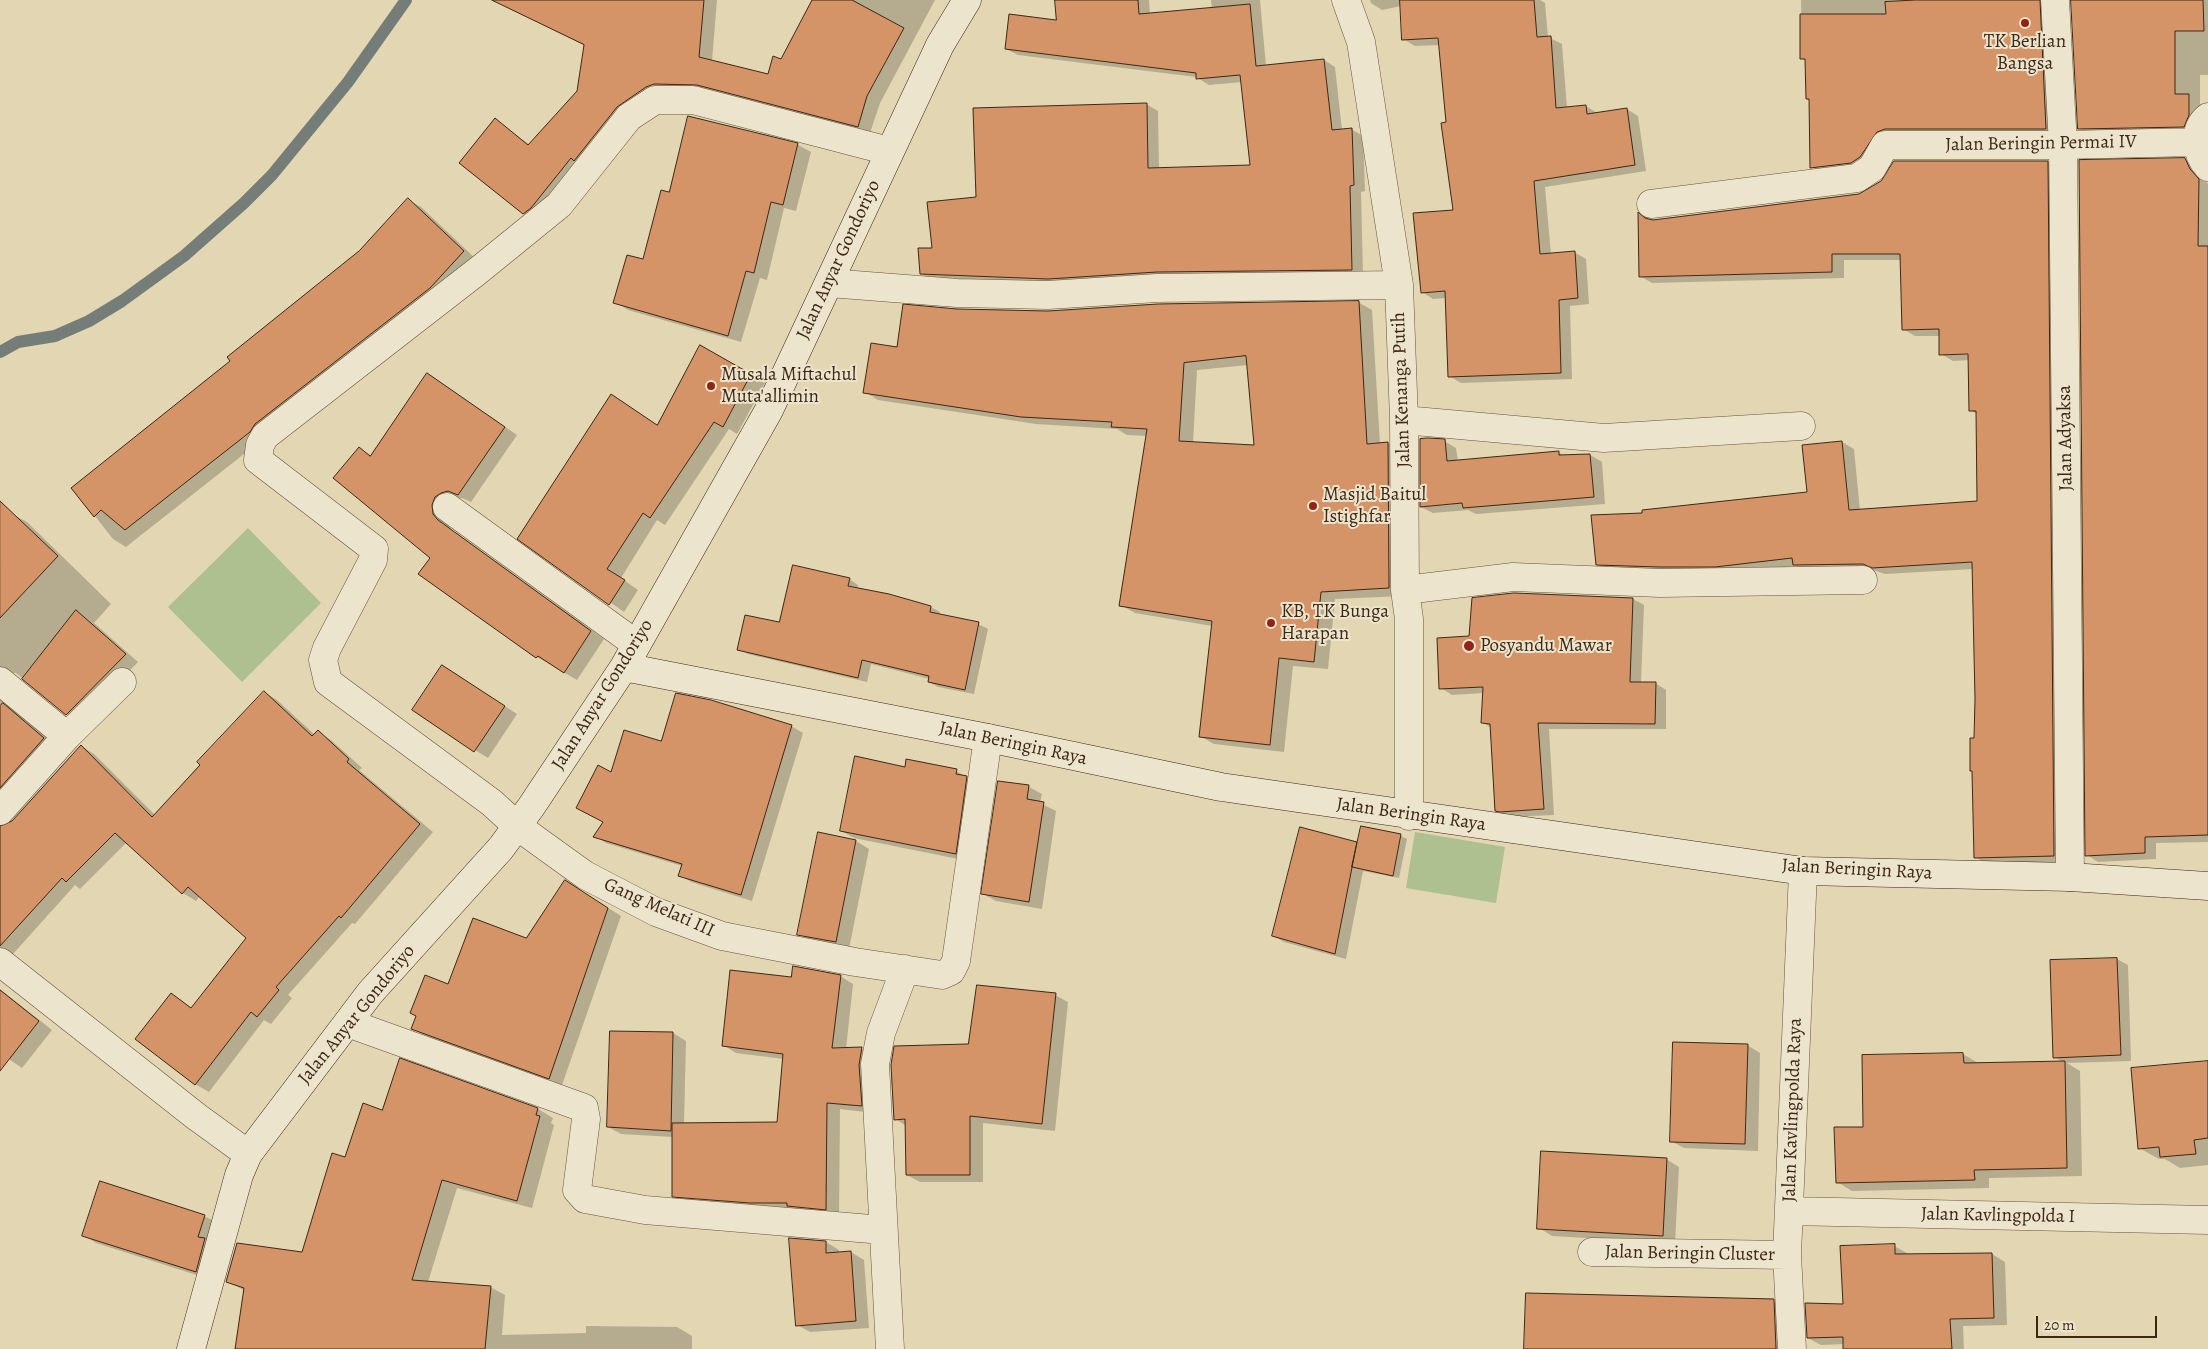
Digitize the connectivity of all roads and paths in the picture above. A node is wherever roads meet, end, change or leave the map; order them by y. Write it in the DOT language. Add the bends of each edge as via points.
graph roads {
  1 [pos="967,0"];
  2 [pos="1346,0"];
  3 [pos="2055,0"];
  4 [pos="2208,117"];
  5 [pos="2197,142"];
  6 [pos="2063,145"];
  7 [pos="889,150"];
  8 [pos="2208,167"];
  9 [pos="1650,204"];
  10 [pos="829,283"];
  11 [pos="1399,285"];
  12 [pos="1404,420"];
  13 [pos="1801,426"];
  14 [pos="447,507"];
  15 [pos="1863,580"];
  16 [pos="1405,590"];
  17 [pos="630,656"];
  18 [pos="0,681"];
  19 [pos="122,682"];
  20 [pos="67,736"];
  21 [pos="988,738"];
  22 [pos="0,811"];
  23 [pos="1409,816"];
  24 [pos="516,826"];
  25 [pos="1803,871"];
  26 [pos="2070,877"];
  27 [pos="2208,886"];
  28 [pos="0,962"];
  29 [pos="905,970"];
  30 [pos="348,1023"];
  31 [pos="248,1154"];
  32 [pos="1789,1211"];
  33 [pos="2208,1220"];
  34 [pos="883,1230"];
  35 [pos="1592,1252"];
  36 [pos="1787,1255"];
  37 [pos="191,1349"];
  38 [pos="890,1349"];
  39 [pos="1792,1349"];
  1 -- 7 [label="street, Jalan Anyar Gondoriyo" via="940,45"];
  2 -- 11 [label="street, Jalan Kenanga Putih" via="1361,42"];
  3 -- 6 [label="street, Jalan Adyaksa"];
  4 -- 5 [label="street" via="2198,133"];
  5 -- 6 [label="street, Jalan Beringin Permai IV"];
  5 -- 8 [label="street" via="2200,158"];
  6 -- 9 [label="street, Jalan Beringin Permai IV" via="1885,145 1872,168 1857,178"];
  6 -- 26 [label="street, Jalan Adyaksa"];
  7 -- 10 [label="street, Jalan Anyar Gondoriyo"];
  7 -- 24 [label="street, Gang Melati III" via="693,100 655,100 629,116 559,205 265,436 260,445 258,460 374,549 373,560 322,660 328,682 492,803"];
  10 -- 11 [label="street" via="957,293 1048,295 1157,288"];
  10 -- 17 [label="street, Jalan Anyar Gondoriyo" via="769,410"];
  11 -- 12 [label="street, Jalan Kenanga Putih"];
  12 -- 13 [label="street" via="1604,438"];
  12 -- 16 [label="street, Jalan Kenanga Putih"];
  14 -- 17 [label="street"];
  15 -- 16 [label="street" via="1660,583 1512,577"];
  16 -- 23 [label="street, Jalan Kenanga Putih" via="1409,619"];
  17 -- 21 [label="street, Jalan Beringin Raya"];
  17 -- 24 [label="street, Jalan Anyar Gondoriyo" via="532,808"];
  18 -- 20 [label="street"];
  19 -- 20 [label="street"];
  20 -- 22 [label="street"];
  21 -- 23 [label="street, Jalan Beringin Raya" via="1221,787"];
  21 -- 29 [label="street, Gang Melati III" via="956,961 951,971 942,975"];
  23 -- 25 [label="street, Jalan Beringin Raya"];
  24 -- 29 [label="street, Gang Melati III" via="585,875 656,912 722,936"];
  24 -- 30 [label="street, Jalan Anyar Gondoriyo" via="501,848 370,993"];
  25 -- 26 [label="street, Jalan Beringin Raya"];
  25 -- 32 [label="street, Jalan Kavlingpolda Raya"];
  26 -- 27 [label="street, Jalan Beringin Raya"];
  28 -- 31 [label="street"];
  29 -- 34 [label="street" via="881,1033 875,1064"];
  30 -- 31 [label="street, Jalan Anyar Gondoriyo"];
  30 -- 34 [label="street" via="584,1108 586,1120 577,1190 585,1199 644,1210"];
  31 -- 37 [label="street, Jalan Anyar Gondoriyo" via="238,1175"];
  32 -- 33 [label="street, Jalan Kavlingpolda I"];
  32 -- 36 [label="street, Jalan Kavlingpolda Raya"];
  34 -- 38 [label="street"];
  35 -- 36 [label="street, Jalan Beringin Cluster"];
  36 -- 39 [label="street, Jalan Kavlingpolda Raya"];
}
